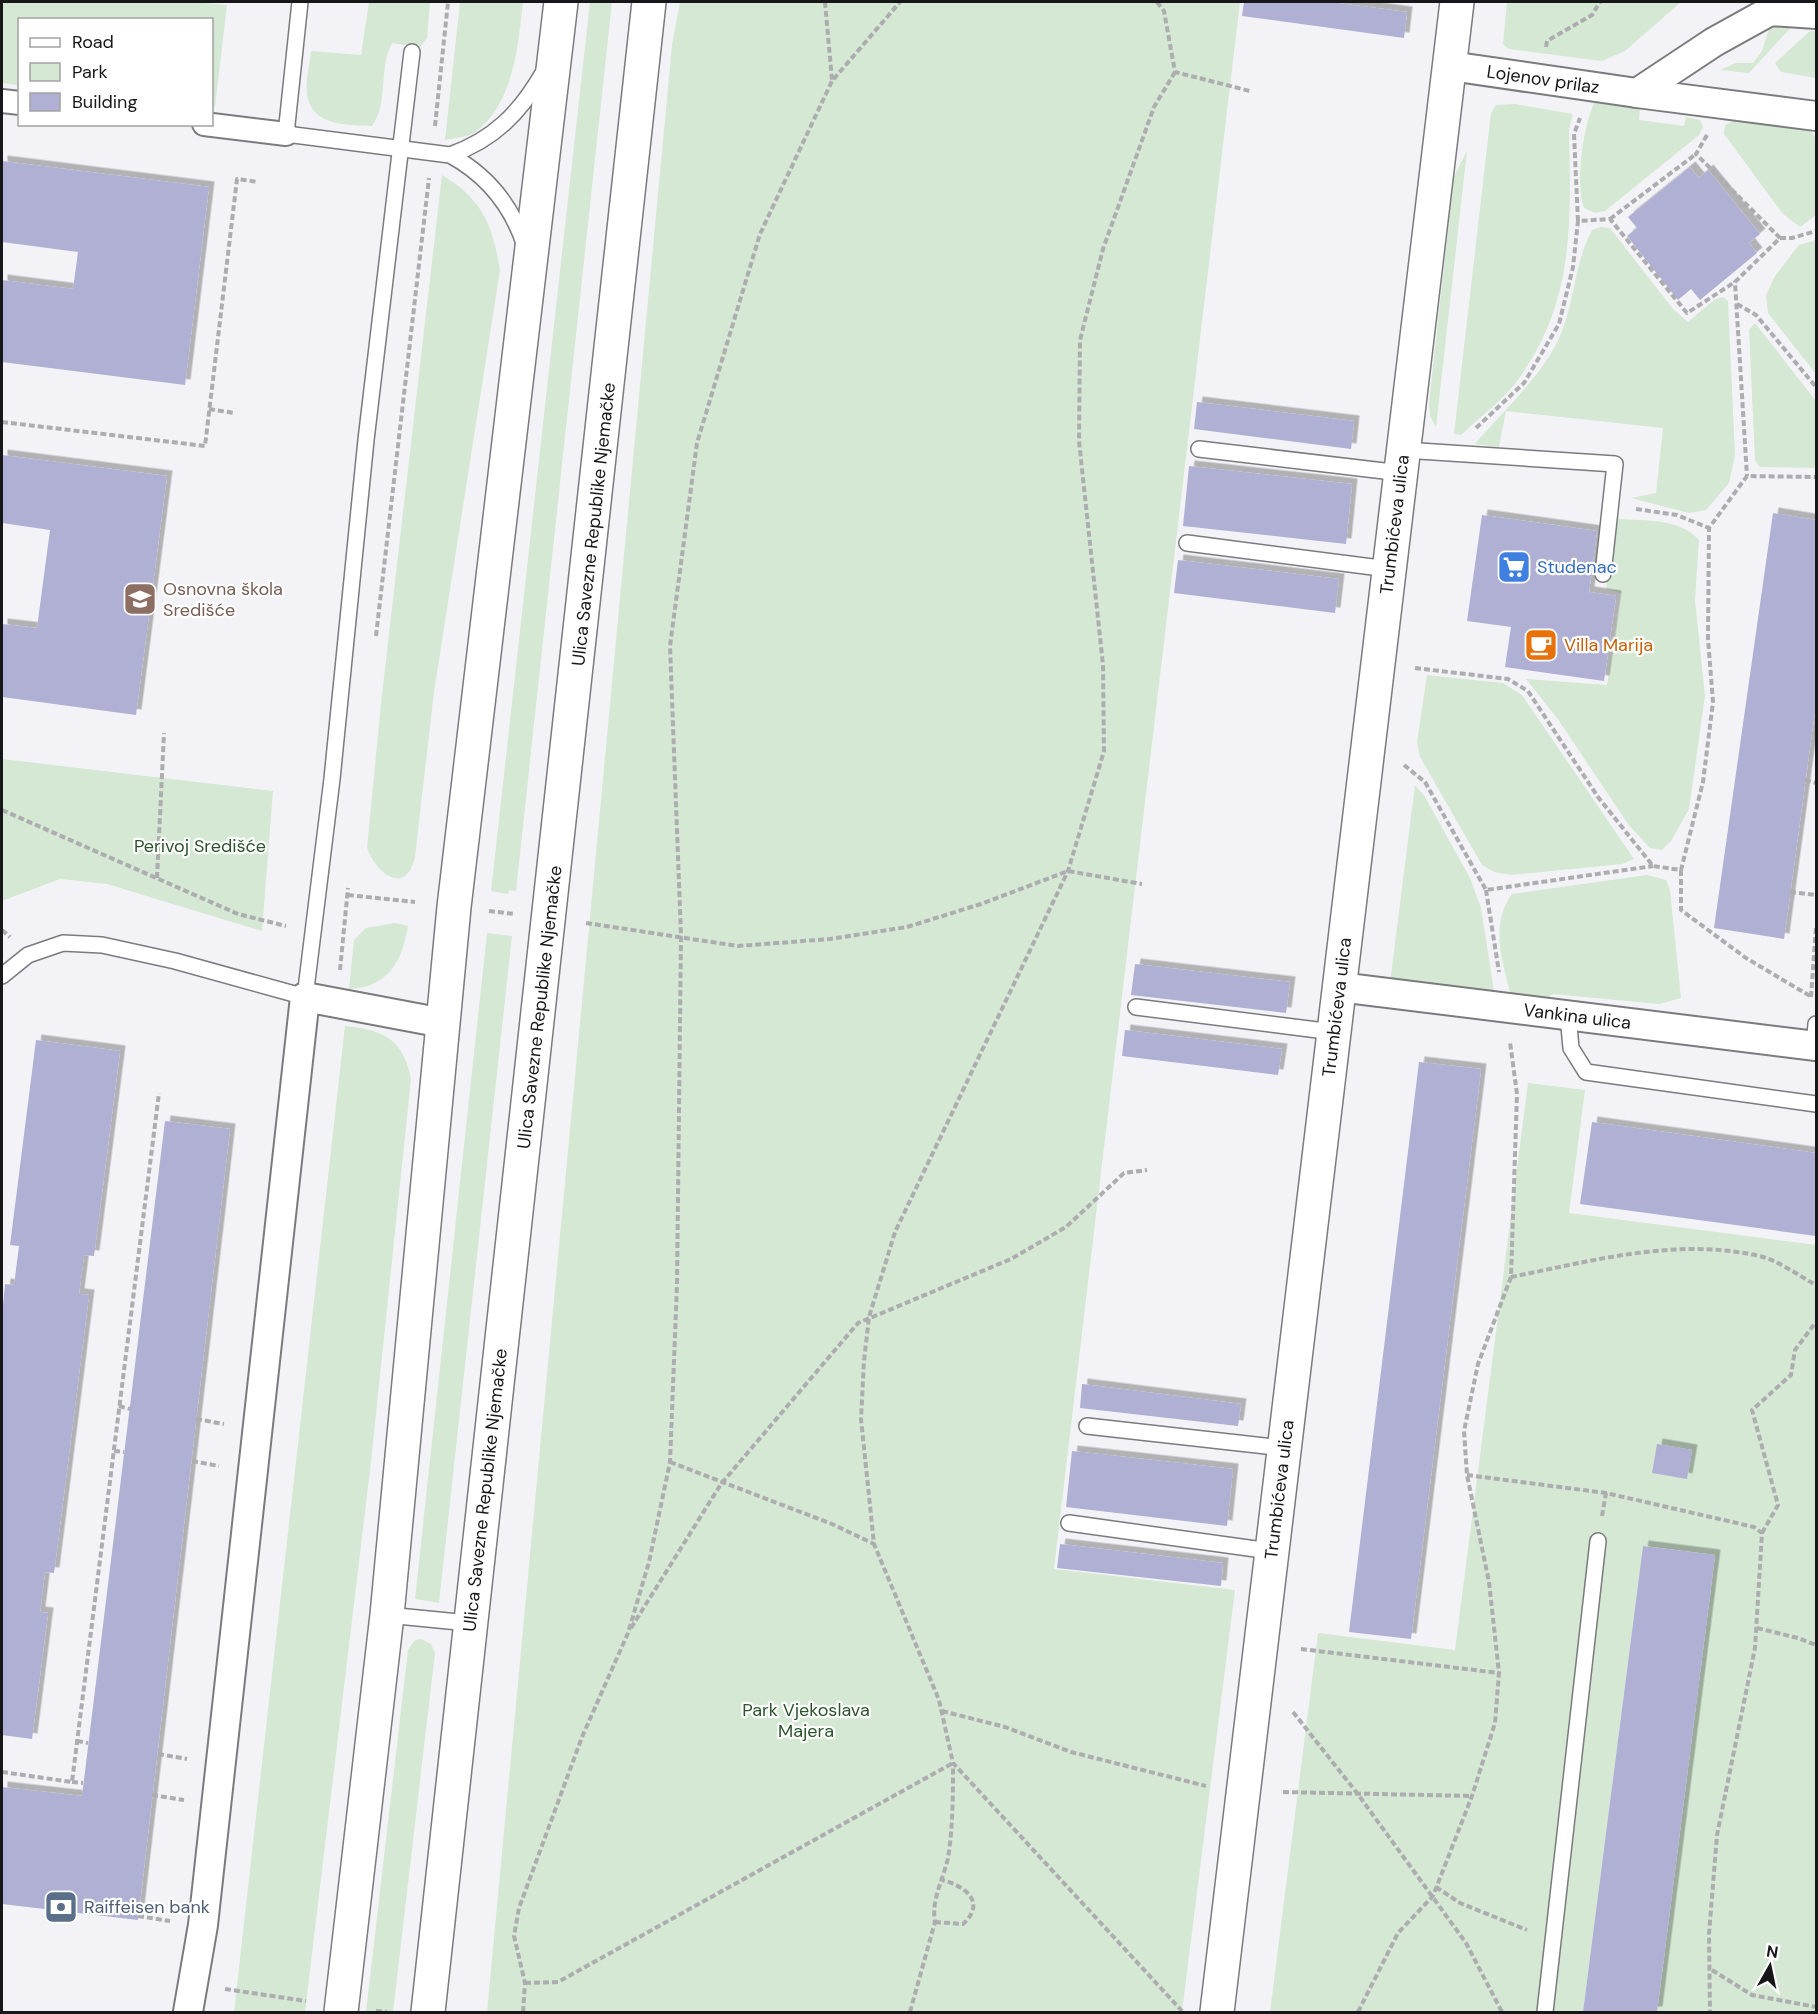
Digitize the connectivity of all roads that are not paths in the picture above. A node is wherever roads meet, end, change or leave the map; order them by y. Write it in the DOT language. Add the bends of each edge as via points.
graph roads {
  1 [pos="300,2"];
  2 [pos="561,2"];
  3 [pos="1457,2"];
  4 [pos="649,6"];
  5 [pos="1816,14"];
  6 [pos="412,52"];
  7 [pos="554,55"];
  8 [pos="1449,66"];
  9 [pos="1637,93"];
  10 [pos="2,101"];
  11 [pos="18,103"];
  12 [pos="1816,116"];
  13 [pos="213,125"];
  14 [pos="286,134"];
  15 [pos="401,149"];
  16 [pos="450,155"];
  17 [pos="530,261"];
  18 [pos="1199,449"];
  19 [pos="1402,461"];
  20 [pos="1187,543"];
  21 [pos="1388,569"];
  22 [pos="1603,574"];
  23 [pos="2,976"];
  24 [pos="1339,987"];
  25 [pos="305,997"];
  26 [pos="1136,1007"];
  27 [pos="1568,1015"];
  28 [pos="443,1023"];
  29 [pos="1333,1032"];
  30 [pos="1816,1039"];
  31 [pos="1816,1104"];
  32 [pos="1087,1426"];
  33 [pos="1283,1448"];
  34 [pos="1069,1523"];
  35 [pos="1598,1541"];
  36 [pos="1270,1551"];
  37 [pos="387,1615"];
  38 [pos="469,1623"];
  39 [pos="188,2013"];
  40 [pos="341,2013"];
  41 [pos="428,2013"];
  42 [pos="1217,2013"];
  43 [pos="1545,2013"];
  1 -- 14 [label="lane"];
  2 -- 7 [label="street"];
  3 -- 8 [label="street, Trumbićeva ulica"];
  4 -- 38 [label="street, Ulica Savezne Republike Njemačke" via="552,907"];
  5 -- 9 [label="street" via="1770,11 1714,42"];
  6 -- 15 [label="lane"];
  7 -- 16 [label="lane" via="534,88 496,133"];
  7 -- 17 [label="street"];
  8 -- 9 [label="street, Lojenov prilaz"];
  8 -- 19 [label="street, Trumbićeva ulica"];
  9 -- 12 [label="street, Lojenov prilaz"];
  10 -- 11 [label="street"];
  13 -- 14 [label="street"];
  14 -- 15 [label="lane"];
  15 -- 16 [label="lane"];
  15 -- 25 [label="lane"];
  16 -- 17 [label="lane" via="490,183 521,233"];
  17 -- 28 [label="street"];
  18 -- 19 [label="lane"];
  19 -- 21 [label="street, Trumbićeva ulica"];
  19 -- 22 [label="lane" via="1615,464"];
  20 -- 21 [label="lane"];
  21 -- 24 [label="street, Trumbićeva ulica"];
  23 -- 25 [label="lane" via="28,955 63,943 102,945"];
  24 -- 27 [label="street, Vankina ulica"];
  24 -- 29 [label="street, Trumbićeva ulica"];
  25 -- 28 [label="street"];
  25 -- 39 [label="street" via="203,1925"];
  26 -- 29 [label="lane"];
  27 -- 30 [label="street, Vankina ulica"];
  27 -- 31 [label="lane" via="1571,1048 1586,1072"];
  28 -- 37 [label="street"];
  29 -- 33 [label="street, Trumbićeva ulica"];
  32 -- 33 [label="lane"];
  33 -- 36 [label="street, Trumbićeva ulica"];
  34 -- 36 [label="lane"];
  35 -- 43 [label="lane"];
  36 -- 42 [label="street, Trumbićeva ulica"];
  37 -- 38 [label="lane"];
  37 -- 40 [label="street"];
  38 -- 41 [label="street, Ulica Savezne Republike Njemačke"];
}
